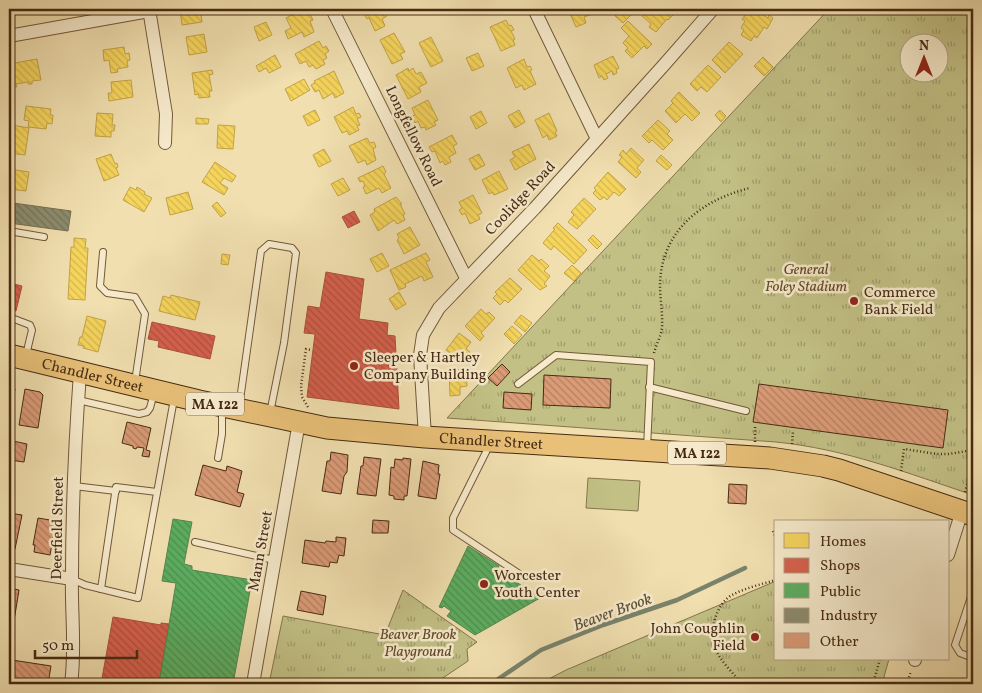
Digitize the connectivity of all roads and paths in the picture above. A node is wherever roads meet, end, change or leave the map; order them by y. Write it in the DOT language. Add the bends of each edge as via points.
graph roads {
  1 [pos="332,9"];
  2 [pos="534,9"];
  3 [pos="712,9"];
  4 [pos="149,10"];
  5 [pos="9,36"];
  6 [pos="597,139"];
  7 [pos="165,143"];
  8 [pos="750,188"];
  9 [pos="9,231"];
  10 [pos="44,237"];
  11 [pos="103,252"];
  12 [pos="466,278"];
  13 [pos="9,317"];
  14 [pos="312,350"];
  15 [pos="17,357"];
  16 [pos="651,362"];
  17 [pos="80,373"];
  18 [pos="518,384"];
  19 [pos="649,388"];
  20 [pos="155,390"];
  21 [pos="78,400"];
  22 [pos="230,408"];
  23 [pos="746,411"];
  24 [pos="304,415"];
  25 [pos="270,417"];
  26 [pos="755,426"];
  27 [pos="793,431"];
  28 [pos="425,437"];
  29 [pos="492,441"];
  30 [pos="755,442"];
  31 [pos="792,445"];
  32 [pos="973,450"];
  33 [pos="647,452"];
  34 [pos="218,458"];
  35 [pos="973,465"];
  36 [pos="901,471"];
  37 [pos="74,486"];
  38 [pos="116,491"];
  39 [pos="157,492"];
  40 [pos="967,506"];
  41 [pos="195,542"];
  42 [pos="950,550"];
  43 [pos="274,560"];
  44 [pos="9,569"];
  45 [pos="524,577"];
  46 [pos="72,579"];
  47 [pos="774,581"];
  48 [pos="102,589"];
  49 [pos="973,591"];
  50 [pos="973,658"];
  51 [pos="880,660"];
  52 [pos="973,666"];
  53 [pos="71,684"];
  54 [pos="253,684"];
  55 [pos="742,684"];
  56 [pos="873,684"];
  57 [pos="971,684"];
  1 -- 12 [label="street, Longfellow Road"];
  2 -- 6 [label="street"];
  3 -- 6 [label="street, Coolidge Road"];
  4 -- 5 [label="street"];
  4 -- 7 [label="street" via="166,114"];
  6 -- 12 [label="street, Coolidge Road"];
  8 -- 16 [label="path" via="730,193 704,206 687,220 672,241 663,263 660,284 662,328"];
  9 -- 10 [label="lane"];
  11 -- 20 [label="lane" via="100,286 106,293 135,297 145,314"];
  12 -- 28 [label="street, Coolidge Road" via="439,308 423,336 420,355"];
  13 -- 15 [label="lane" via="30,325 32,330"];
  14 -- 24 [label="path" via="306,349 301,386"];
  15 -- 17 [label="main road, Chandler Street / MA 122"];
  16 -- 18 [label="lane" via="556,355"];
  16 -- 19 [label="lane"];
  17 -- 20 [label="main road, Chandler Street / MA 122"];
  17 -- 21 [label="street, Deerfield Street"];
  19 -- 23 [label="lane"];
  19 -- 33 [label="lane"];
  20 -- 21 [label="lane" via="150,408 139,414"];
  20 -- 22 [label="main road, Chandler Street / MA 122"];
  20 -- 39 [label="lane"];
  21 -- 37 [label="street, Deerfield Street"];
  22 -- 25 [label="main road, Chandler Street / MA 122"];
  22 -- 25 [label="lane" via="261,251 269,244 292,248 296,253"];
  22 -- 34 [label="lane"];
  24 -- 25 [label="main road, Chandler Street / MA 122"];
  24 -- 28 [label="main road, Chandler Street / MA 122" via="327,428"];
  24 -- 43 [label="street, Mann Street"];
  26 -- 30 [label="path"];
  27 -- 31 [label="path"];
  28 -- 29 [label="main road, Chandler Street / MA 122"];
  29 -- 33 [label="main road, Chandler Street / MA 122"];
  29 -- 45 [label="lane" via="453,518 453,530"];
  32 -- 36 [label="path" via="949,454 904,450"];
  33 -- 40 [label="main road, Chandler Street / MA 122" via="770,458 823,466"];
  35 -- 40 [label="path"];
  37 -- 38 [label="lane"];
  37 -- 46 [label="street, Deerfield Street"];
  38 -- 39 [label="lane" via="116,487"];
  38 -- 48 [label="lane"];
  39 -- 48 [label="lane" via="138,598"];
  40 -- 42 [label="street"];
  41 -- 43 [label="lane"];
  43 -- 54 [label="street, Mann Street"];
  44 -- 46 [label="street"];
  46 -- 48 [label="lane"];
  46 -- 53 [label="street, Deerfield Street"];
  47 -- 55 [label="path" via="730,596 716,617 715,648"];
  49 -- 50 [label="lane" via="955,644 960,653"];
  51 -- 56 [label="path"];
  52 -- 57 [label="path"];
}
